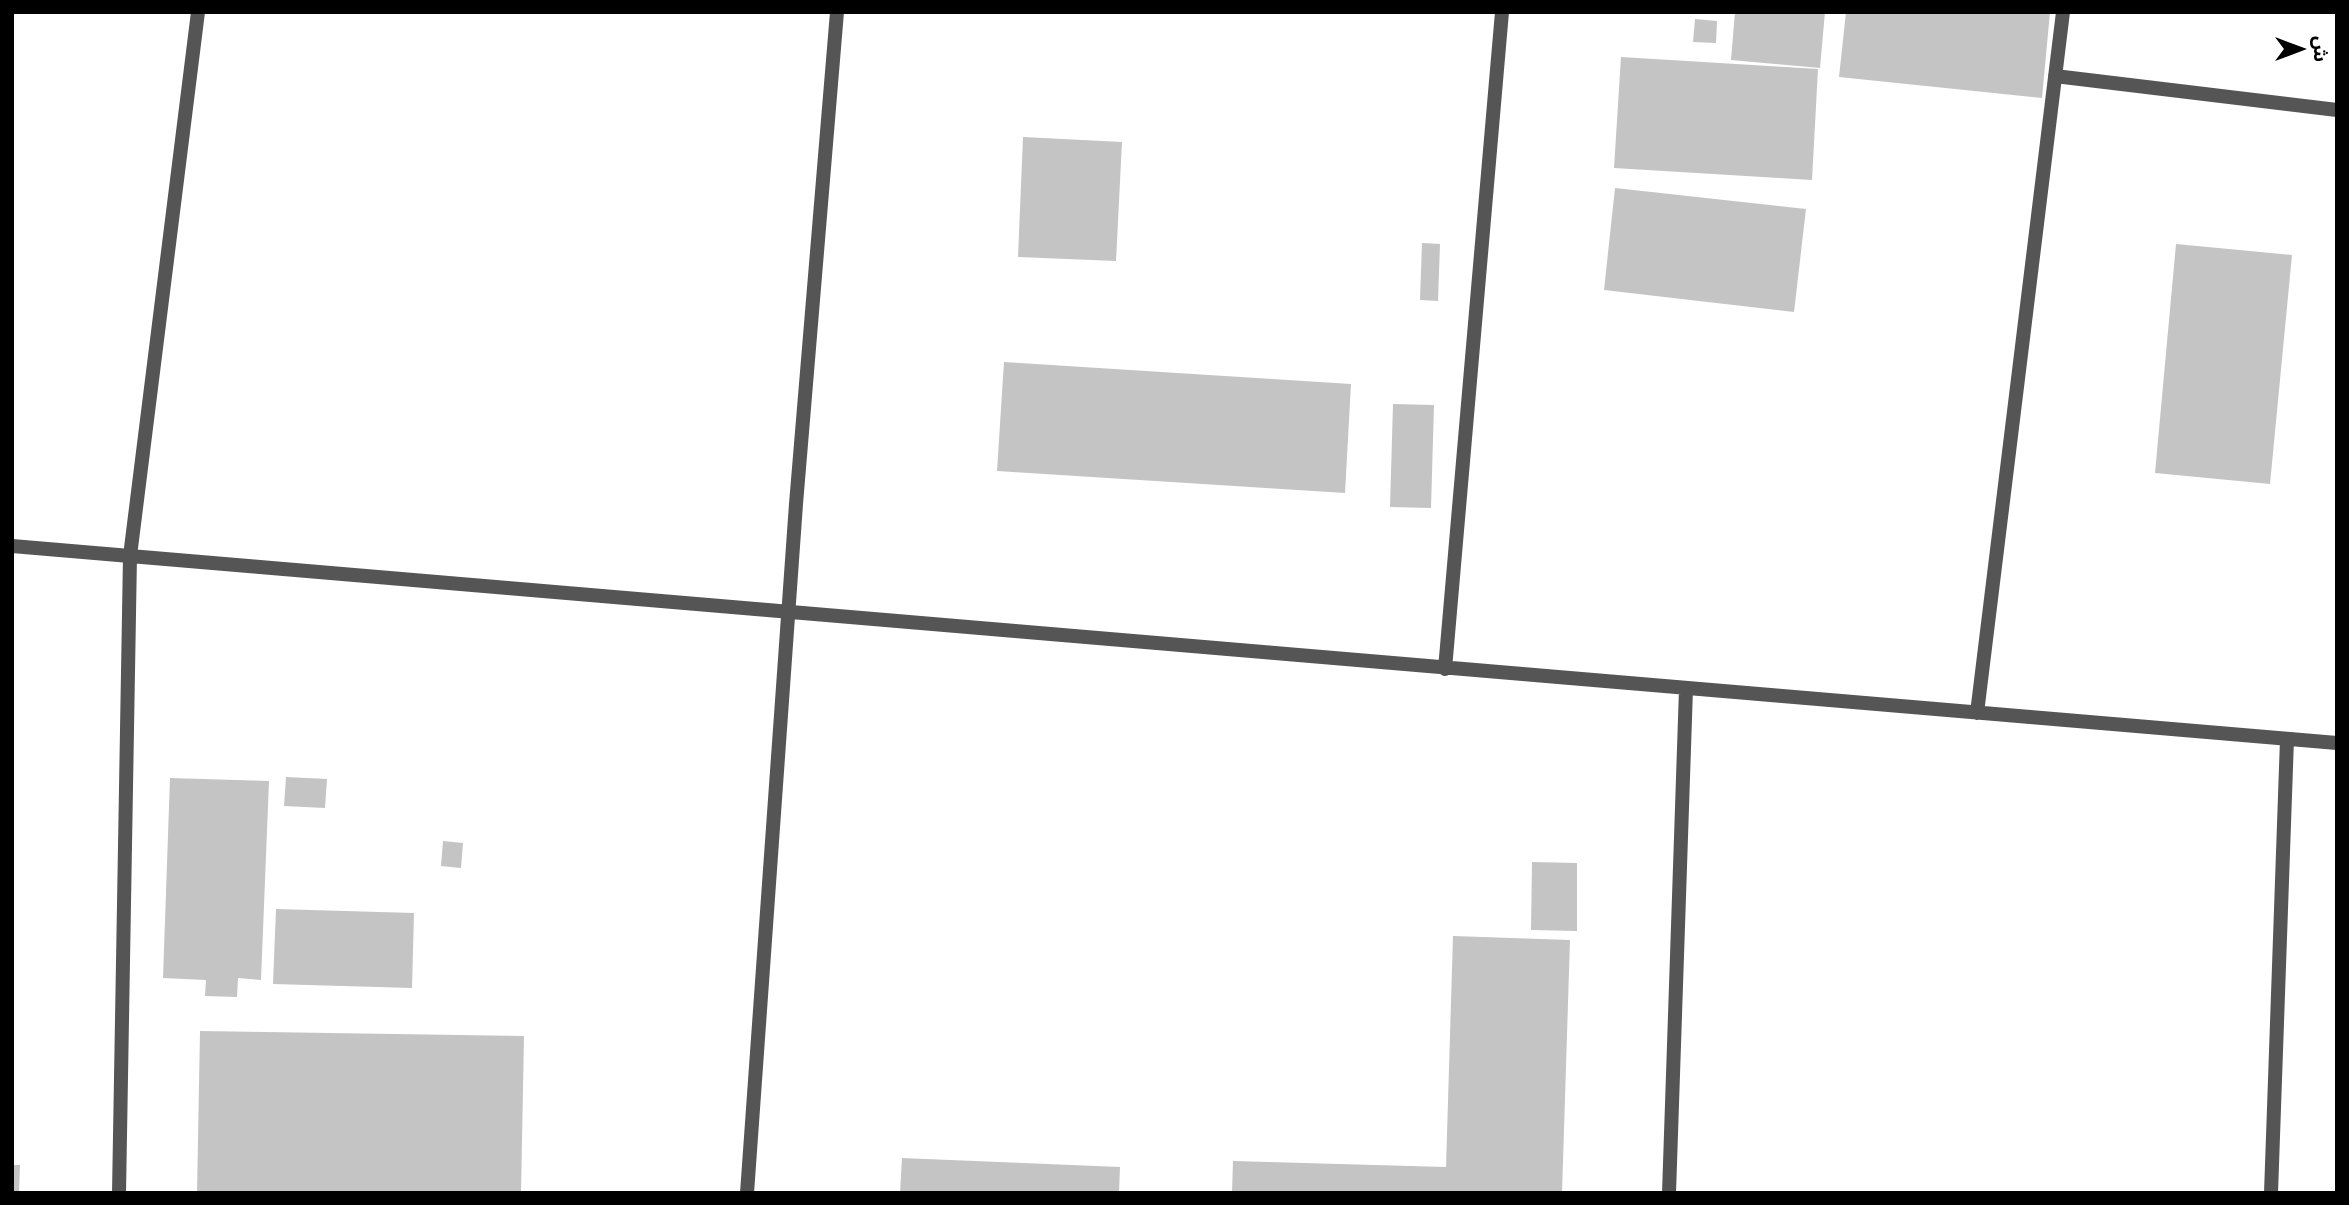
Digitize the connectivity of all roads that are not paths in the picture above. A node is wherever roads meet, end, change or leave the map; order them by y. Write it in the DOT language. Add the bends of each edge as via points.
graph roads {
  1 [pos="198,12"];
  2 [pos="836,12"];
  3 [pos="1502,12"];
  4 [pos="2063,12"];
  5 [pos="2056,76"];
  6 [pos="2337,110"];
  7 [pos="12,546"];
  8 [pos="130,556"];
  9 [pos="789,614"];
  10 [pos="1445,668"];
  11 [pos="1686,689"];
  12 [pos="1977,713"];
  13 [pos="2287,739"];
  14 [pos="2337,743"];
  15 [pos="119,1193"];
  16 [pos="747,1193"];
  17 [pos="1669,1193"];
  18 [pos="2271,1193"];
  1 -- 8 [label="lane"];
  2 -- 9 [label="lane"];
  3 -- 10 [label="lane"];
  4 -- 5 [label="lane"];
  5 -- 6 [label="lane"];
  5 -- 12 [label="lane"];
  7 -- 8 [label="lane"];
  8 -- 9 [label="lane"];
  8 -- 15 [label="lane"];
  9 -- 10 [label="lane"];
  9 -- 16 [label="lane"];
  10 -- 11 [label="lane"];
  11 -- 12 [label="lane"];
  11 -- 17 [label="lane"];
  12 -- 13 [label="lane"];
  13 -- 14 [label="lane"];
  13 -- 18 [label="lane"];
}
